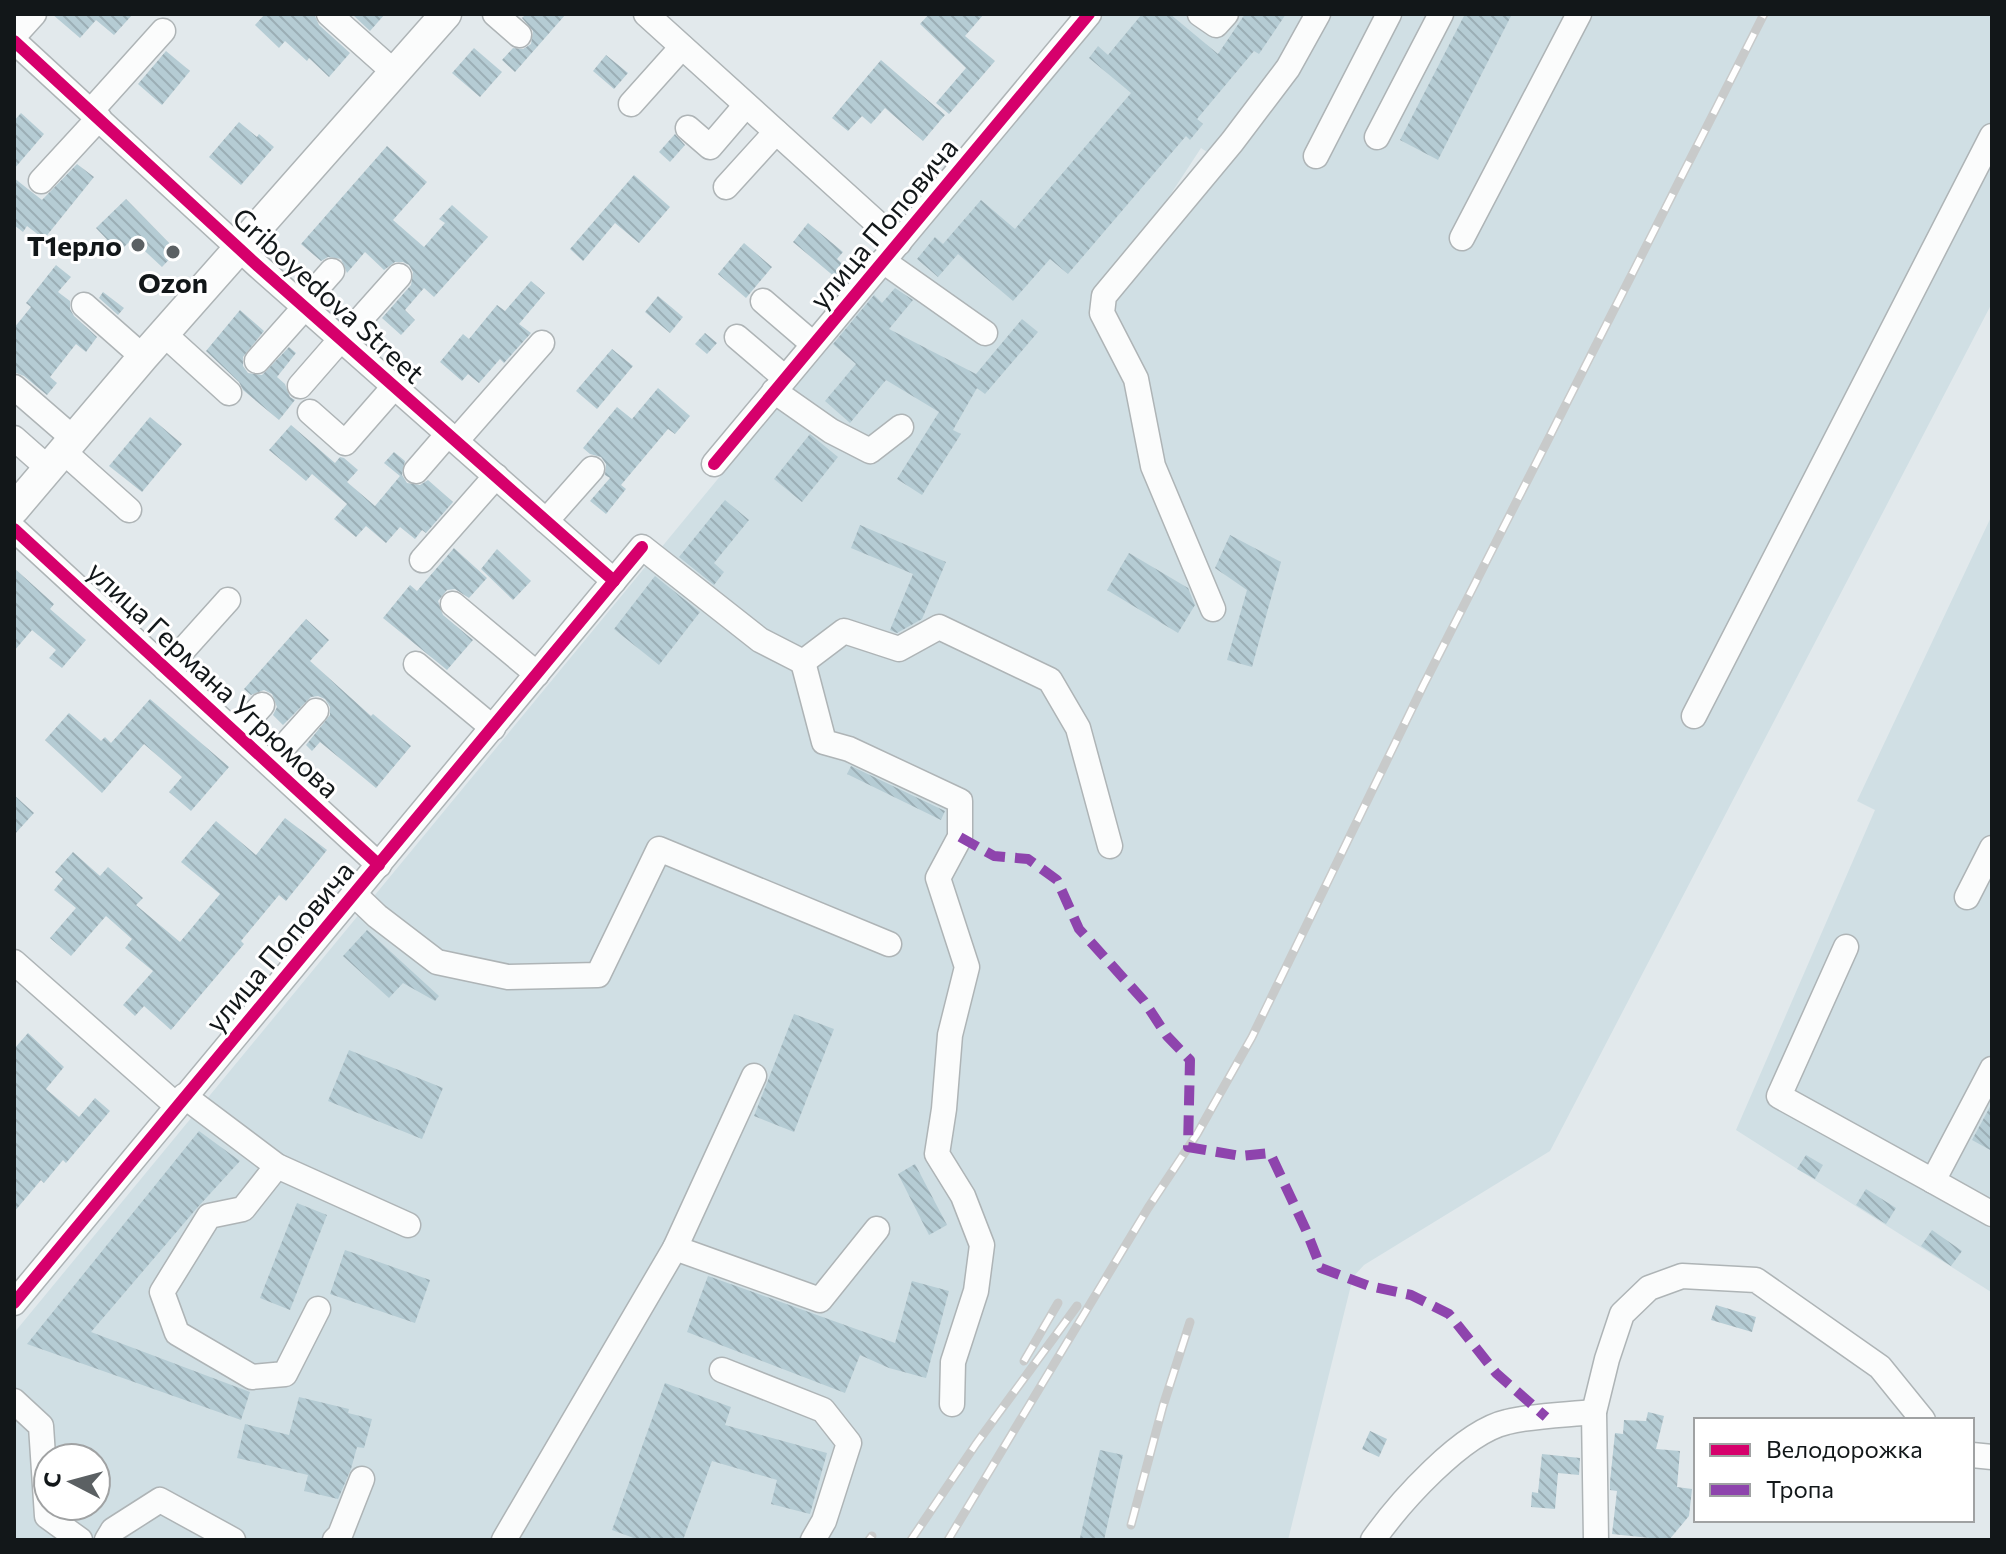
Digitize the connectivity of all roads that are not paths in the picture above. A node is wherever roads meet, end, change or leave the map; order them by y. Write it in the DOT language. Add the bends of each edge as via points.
graph roads {
  1 [pos="34,14"];
  2 [pos="329,14"];
  3 [pos="446,14"];
  4 [pos="495,14"];
  5 [pos="646,14"];
  6 [pos="1089,14"];
  7 [pos="1200,14"];
  8 [pos="1226,14"];
  9 [pos="1318,14"];
  10 [pos="1389,14"];
  11 [pos="1441,14"];
  12 [pos="1579,14"];
  13 [pos="163,31"];
  14 [pos="519,35"];
  15 [pos="14,38"];
  16 [pos="682,47"];
  17 [pos="394,72"];
  18 [pos="631,104"];
  19 [pos="746,105"];
  20 [pos="95,114"];
  21 [pos="688,128"];
  22 [pos="776,132"];
  23 [pos="1992,136"];
  24 [pos="1377,137"];
  25 [pos="1316,156"];
  26 [pos="41,181"];
  27 [pos="726,187"];
  28 [pos="1462,238"];
  29 [pos="239,248"];
  30 [pos="891,252"];
  31 [pos="332,271"];
  32 [pos="390,274"];
  33 [pos="763,301"];
  34 [pos="84,305"];
  35 [pos="304,306"];
  36 [pos="985,333"];
  37 [pos="164,334"];
  38 [pos="338,336"];
  39 [pos="737,337"];
  40 [pos="542,343"];
  41 [pos="813,344"];
  42 [pos="143,357"];
  43 [pos="257,361"];
  44 [pos="779,384"];
  45 [pos="300,386"];
  46 [pos="14,387"];
  47 [pos="394,387"];
  48 [pos="229,393"];
  49 [pos="310,412"];
  50 [pos="901,427"];
  51 [pos="14,438"];
  52 [pos="452,438"];
  53 [pos="62,453"];
  54 [pos="714,464"];
  55 [pos="592,469"];
  56 [pos="416,471"];
  57 [pos="496,476"];
  58 [pos="14,509"];
  59 [pos="129,510"];
  60 [pos="546,521"];
  61 [pos="14,529"];
  62 [pos="422,560"];
  63 [pos="614,581"];
  64 [pos="228,600"];
  65 [pos="453,604"];
  66 [pos="1213,609"];
  67 [pos="803,662"];
  68 [pos="416,664"];
  69 [pos="166,669"];
  70 [pos="537,674"];
  71 [pos="262,705"];
  72 [pos="316,711"];
  73 [pos="1694,716"];
  74 [pos="493,728"];
  75 [pos="237,733"];
  76 [pos="270,762"];
  77 [pos="1110,846"];
  78 [pos="1992,848"];
  79 [pos="379,865"];
  80 [pos="355,895"];
  81 [pos="1967,897"];
  82 [pos="889,944"];
  83 [pos="1846,947"];
  84 [pos="14,962"];
  85 [pos="1992,1069"];
  86 [pos="754,1076"];
  87 [pos="180,1100"];
  88 [pos="277,1166"];
  89 [pos="1933,1181"];
  90 [pos="1992,1214"];
  91 [pos="408,1225"];
  92 [pos="877,1229"];
  93 [pos="675,1248"];
  94 [pos="14,1303"];
  95 [pos="318,1309"];
  96 [pos="722,1370"];
  97 [pos="14,1401"];
  98 [pos="952,1404"];
  99 [pos="1594,1412"];
  100 [pos="1921,1418"];
  101 [pos="362,1479"];
  102 [pos="80,1540"];
  103 [pos="107,1540"];
  104 [pos="233,1540"];
  105 [pos="335,1540"];
  106 [pos="504,1540"];
  107 [pos="813,1540"];
  108 [pos="1373,1540"];
  109 [pos="1596,1540"];
  1 -- 15 [label="street"];
  2 -- 17 [label="street"];
  3 -- 17 [label="main road"];
  4 -- 14 [label="street"];
  5 -- 16 [label="street"];
  6 -- 30 [label="street, улица Поповича"];
  7 -- 8 [label="street" via="1216,25"];
  9 -- 66 [label="street" via="1288,68 1232,142 1104,296 1102,313 1136,379 1153,466"];
  10 -- 25 [label="street"];
  11 -- 24 [label="street"];
  12 -- 28 [label="street"];
  13 -- 20 [label="street"];
  15 -- 20 [label="street, Griboyedova Street"];
  16 -- 18 [label="street"];
  16 -- 19 [label="street"];
  17 -- 29 [label="main road"];
  19 -- 21 [label="street" via="710,147"];
  19 -- 22 [label="street"];
  20 -- 26 [label="street"];
  20 -- 29 [label="street, Griboyedova Street"];
  22 -- 27 [label="street"];
  22 -- 30 [label="street"];
  23 -- 73 [label="street"];
  29 -- 35 [label="street, Griboyedova Street"];
  29 -- 37 [label="main road"];
  30 -- 36 [label="street"];
  30 -- 41 [label="street, улица Поповича"];
  31 -- 35 [label="street"];
  32 -- 38 [label="street"];
  33 -- 41 [label="street"];
  34 -- 42 [label="street"];
  35 -- 38 [label="street, Griboyedova Street"];
  35 -- 43 [label="street"];
  37 -- 42 [label="main road"];
  37 -- 48 [label="street"];
  38 -- 45 [label="street"];
  38 -- 47 [label="street, Griboyedova Street"];
  39 -- 44 [label="street"];
  40 -- 52 [label="street"];
  41 -- 44 [label="street, улица Поповича"];
  42 -- 53 [label="main road"];
  44 -- 50 [label="street" via="831,431 870,451"];
  44 -- 54 [label="street, улица Поповича"];
  46 -- 53 [label="street"];
  47 -- 49 [label="street" via="345,443"];
  47 -- 52 [label="street, Griboyedova Street"];
  51 -- 53 [label="street"];
  52 -- 56 [label="street"];
  52 -- 57 [label="street, Griboyedova Street"];
  53 -- 58 [label="main road"];
  53 -- 59 [label="street"];
  55 -- 60 [label="street"];
  57 -- 60 [label="street, Griboyedova Street"];
  57 -- 62 [label="street"];
  60 -- 63 [label="street, Griboyedova Street"];
  61 -- 69 [label="street, улица Германа Угрюмова"];
  63 -- 67 [label="street, улица Поповича" via="642,547 760,640"];
  63 -- 70 [label="street, улица Поповича"];
  64 -- 69 [label="street"];
  65 -- 70 [label="street"];
  67 -- 77 [label="street" via="844,631 899,649 939,627 1050,680 1078,728"];
  67 -- 98 [label="street" via="824,742 960,801 960,837 938,878 967,967 950,1035 937,1154 963,1196 982,1245 976,1291 953,1362"];
  68 -- 74 [label="street"];
  69 -- 75 [label="street, улица Германа Угрюмова"];
  70 -- 74 [label="street, улица Поповича"];
  71 -- 75 [label="street"];
  72 -- 76 [label="street"];
  74 -- 79 [label="street, улица Поповича"];
  75 -- 76 [label="street, улица Германа Угрюмова"];
  76 -- 79 [label="street, улица Германа Угрюмова"];
  78 -- 81 [label="street"];
  79 -- 80 [label="street, улица Поповича"];
  80 -- 82 [label="street" via="437,962 508,977 598,975 659,849"];
  80 -- 87 [label="street, улица Поповича"];
  83 -- 89 [label="street" via="1779,1096"];
  84 -- 87 [label="street"];
  85 -- 89 [label="street"];
  86 -- 93 [label="street"];
  87 -- 88 [label="street"];
  87 -- 94 [label="street, улица Поповича"];
  88 -- 91 [label="street"];
  88 -- 95 [label="street" via="243,1209 209,1216 162,1292 177,1333 252,1377 285,1374"];
  89 -- 90 [label="street"];
  92 -- 93 [label="street" via="820,1300"];
  93 -- 106 [label="street"];
  96 -- 107 [label="street" via="823,1410 849,1443"];
  97 -- 102 [label="street" via="41,1426 47,1516"];
  99 -- 100 [label="street" via="1622,1314 1649,1288 1682,1276 1756,1280 1880,1367"];
  99 -- 108 [label="street" via="1505,1422 1468,1440 1396,1508"];
  99 -- 109 [label="street"];
  101 -- 105 [label="street"];
  103 -- 104 [label="street" via="113,1530 160,1500"];
}
